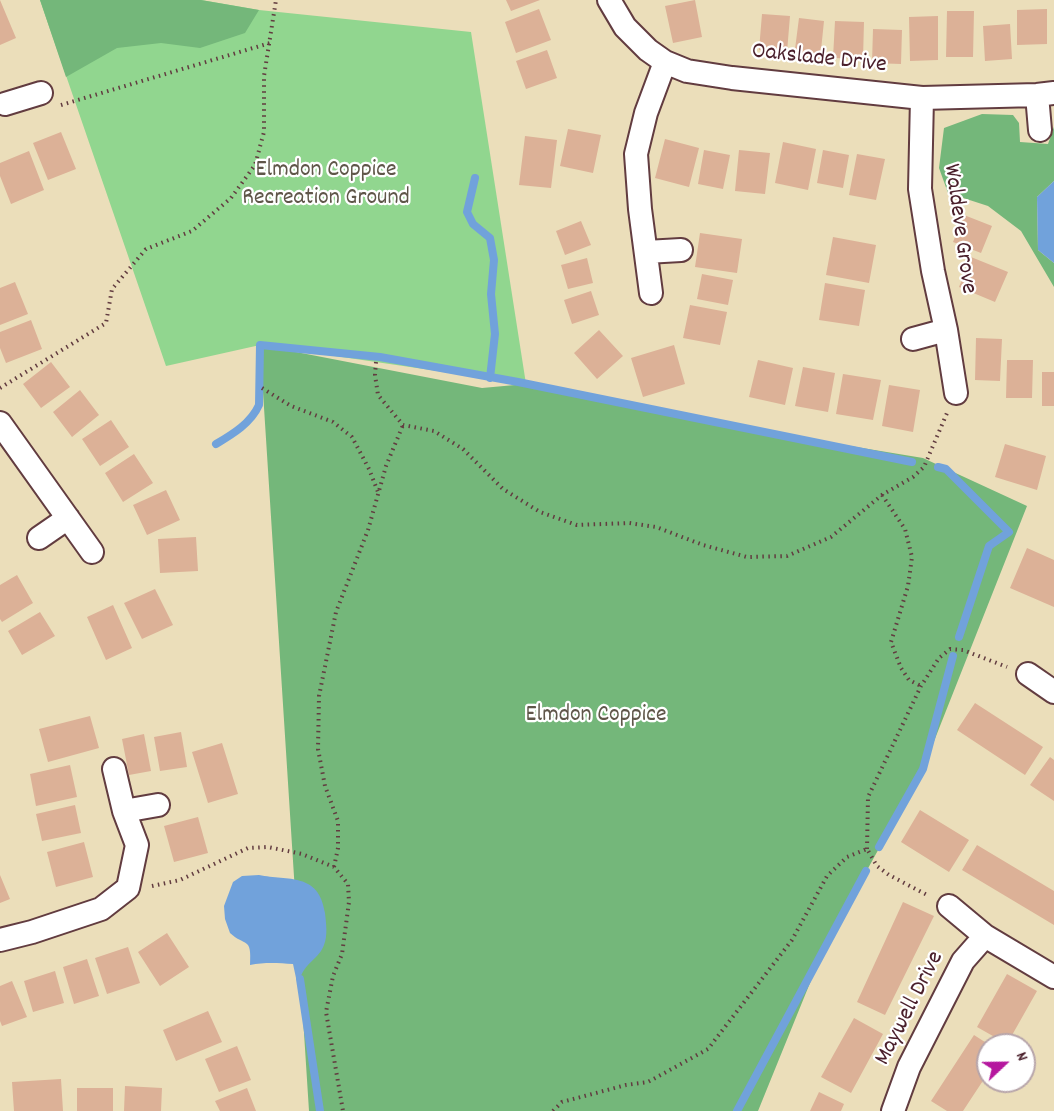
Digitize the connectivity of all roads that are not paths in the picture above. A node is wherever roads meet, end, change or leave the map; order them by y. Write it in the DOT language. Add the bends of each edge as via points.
graph roads {
  1 [pos="609,0"];
  2 [pos="665,62"];
  3 [pos="40,93"];
  4 [pos="1046,94"];
  5 [pos="922,98"];
  6 [pos="2,102"];
  7 [pos="1040,130"];
  8 [pos="681,250"];
  9 [pos="646,252"];
  10 [pos="651,293"];
  11 [pos="946,330"];
  12 [pos="913,339"];
  13 [pos="956,393"];
  14 [pos="0,423"];
  15 [pos="68,518"];
  16 [pos="39,538"];
  17 [pos="92,552"];
  18 [pos="1028,674"];
  19 [pos="1054,692"];
  20 [pos="114,769"];
  21 [pos="158,805"];
  22 [pos="124,811"];
  23 [pos="949,906"];
  24 [pos="985,936"];
  25 [pos="0,940"];
  26 [pos="1054,977"];
  27 [pos="893,1111"];
  1 -- 2 [label="street, Oakslade Drive" via="625,27"];
  2 -- 5 [label="street, Oakslade Drive" via="687,71 732,78"];
  2 -- 9 [label="street" via="636,154"];
  3 -- 6 [label="street"];
  4 -- 5 [label="street, Oakslade Drive"];
  4 -- 7 [label="street"];
  5 -- 11 [label="street, Waldeve Grove" via="920,189"];
  8 -- 9 [label="street"];
  9 -- 10 [label="street"];
  11 -- 12 [label="street, Waldeve Grove"];
  11 -- 13 [label="street, Waldeve Grove"];
  14 -- 15 [label="street"];
  15 -- 16 [label="street"];
  15 -- 17 [label="street"];
  18 -- 19 [label="street"];
  20 -- 22 [label="street"];
  21 -- 22 [label="street"];
  22 -- 25 [label="street" via="137,845 128,888 101,909"];
  23 -- 24 [label="street"];
  24 -- 26 [label="street"];
  24 -- 27 [label="street, Maywell Drive" via="963,961 909,1067"];
}
